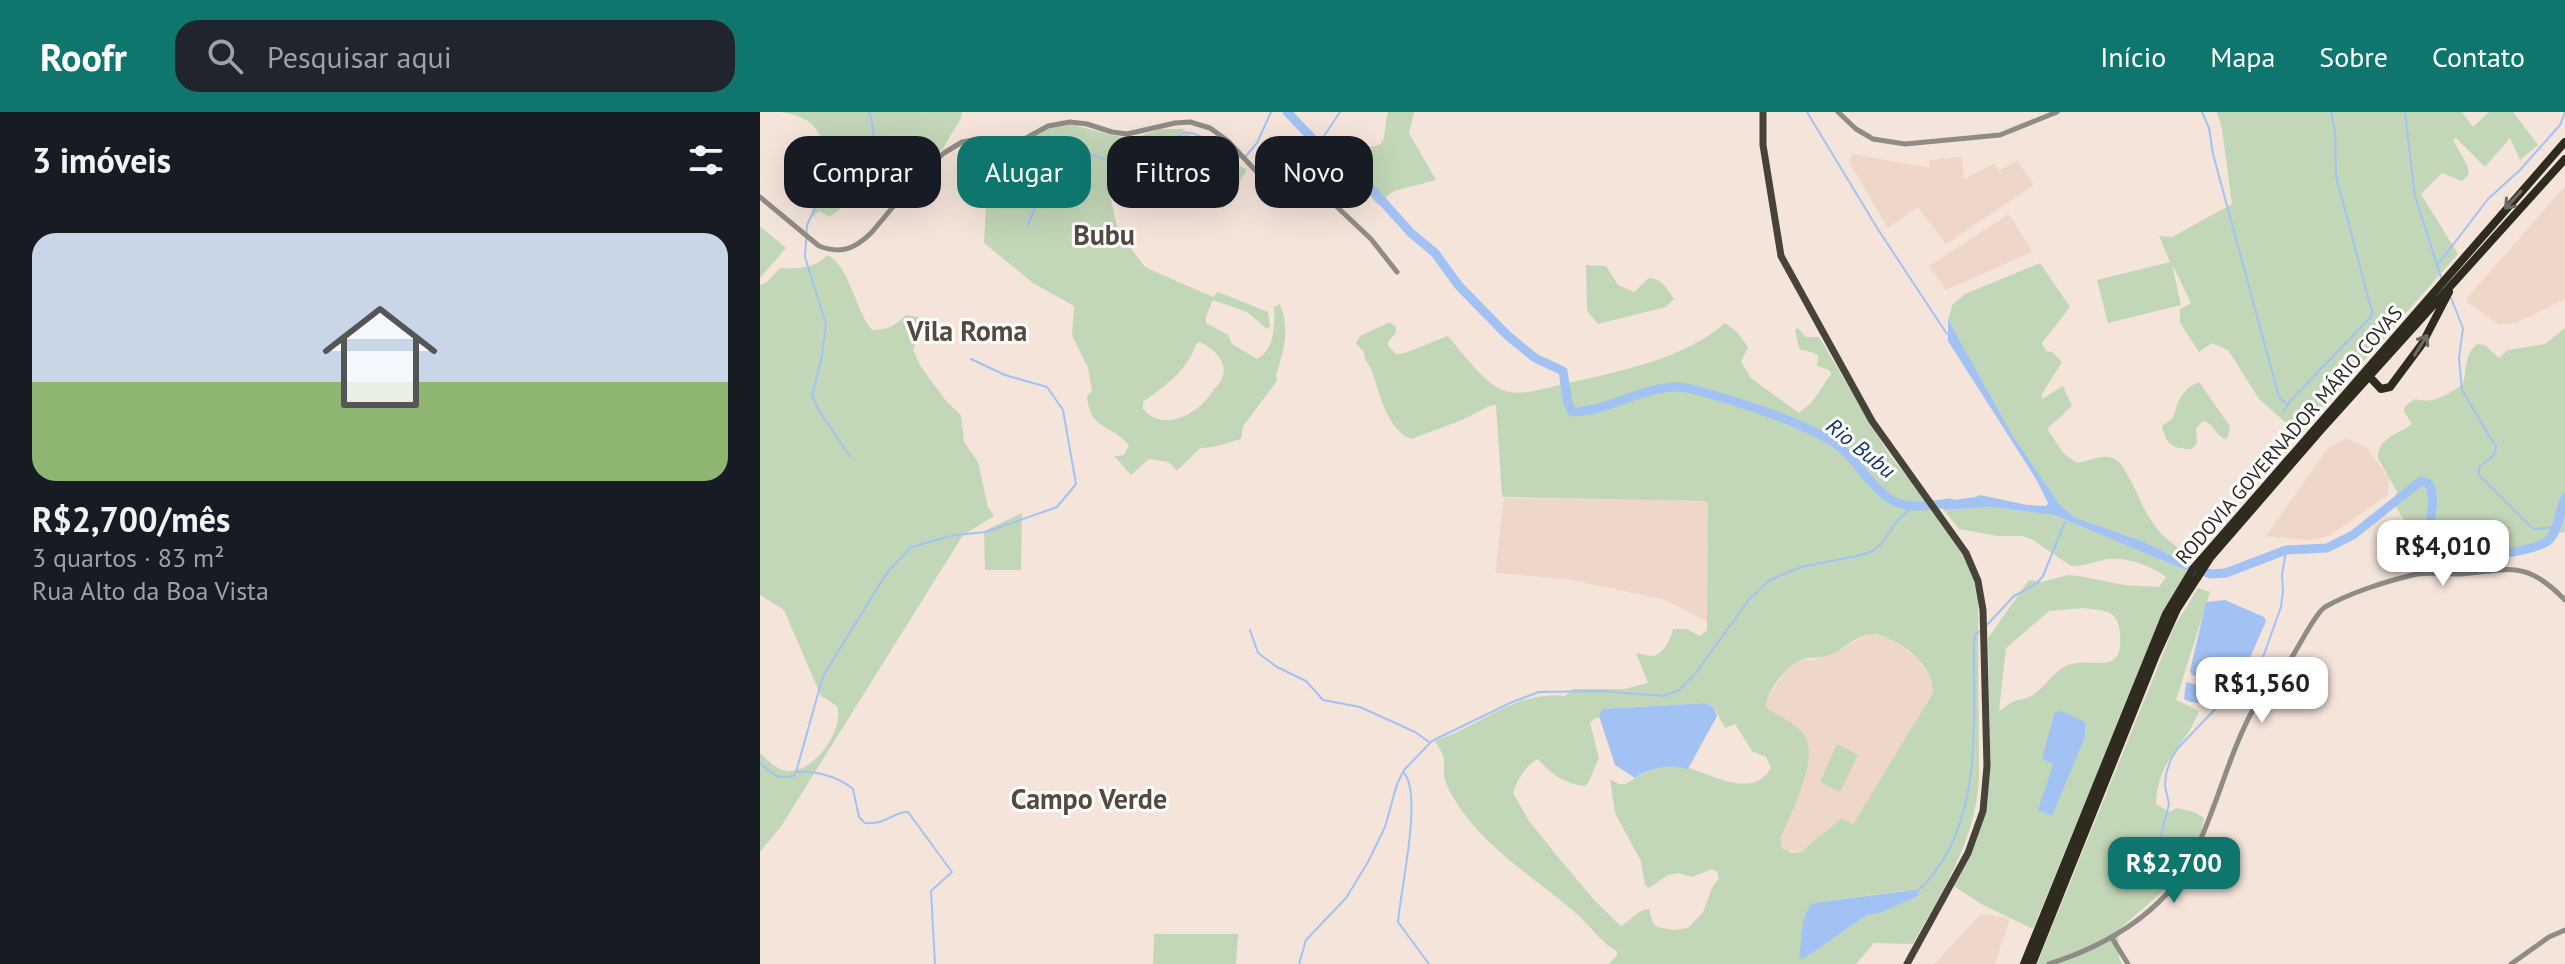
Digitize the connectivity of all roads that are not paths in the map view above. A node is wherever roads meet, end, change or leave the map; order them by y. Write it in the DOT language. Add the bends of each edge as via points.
graph roads {
  1 [pos="1763,112"];
  2 [pos="1838,112"];
  3 [pos="2057,112"];
  4 [pos="2565,142"];
  5 [pos="2565,159"];
  6 [pos="760,197"];
  7 [pos="1397,272"];
  8 [pos="2453,284"];
  9 [pos="2426,300"];
  10 [pos="2369,378"];
  11 [pos="2207,556"];
  12 [pos="2185,587"];
  13 [pos="2565,600"];
  14 [pos="2565,930"];
  15 [pos="2112,938"];
  16 [pos="1907,964"];
  17 [pos="2024,964"];
  18 [pos="2032,964"];
  19 [pos="2049,964"];
  20 [pos="2128,964"];
  21 [pos="2511,964"];
  1 -- 16 [label="main road" via="1763,145 1781,256 1861,403 1966,553 1978,581 1985,636 1985,796 1968,853"];
  2 -- 3 [label="street" via="1873,139 1905,144 2000,135"];
  4 -- 9 [label="highway, RODOVIA GOVERNADOR MÁRIO COVAS, one-way"];
  5 -- 8 [label="highway, RODOVIA GOVERNADOR MÁRIO COVAS"];
  6 -- 7 [label="street" via="819,246 847,250 872,232 931,164 962,142 1019,142 1048,126 1070,122 1127,134 1190,122 1228,141 1268,184 1313,192 1335,205"];
  8 -- 10 [label="highway, RODOVIA GOVERNADOR MÁRIO COVAS"];
  10 -- 8 [label="highway, one-way" via="2383,389 2395,382"];
  9 -- 10 [label="highway" via="2368,372"];
  9 -- 11 [label="highway, RODOVIA GOVERNADOR MÁRIO COVAS"];
  10 -- 11 [label="highway, RODOVIA GOVERNADOR MÁRIO COVAS"];
  11 -- 12 [label="highway, RODOVIA GOVERNADOR MÁRIO COVAS"];
  12 -- 17 [label="highway, RODOVIA GOVERNADOR MÁRIO COVAS" via="2155,640"];
  12 -- 18 [label="highway, RODOVIA GOVERNADOR MÁRIO COVAS"];
  13 -- 15 [label="street" via="2531,574 2509,568 2417,574 2326,607 2255,704 2191,861 2139,920"];
  14 -- 21 [label="street"];
  15 -- 19 [label="street"];
  15 -- 20 [label="street"];
}
